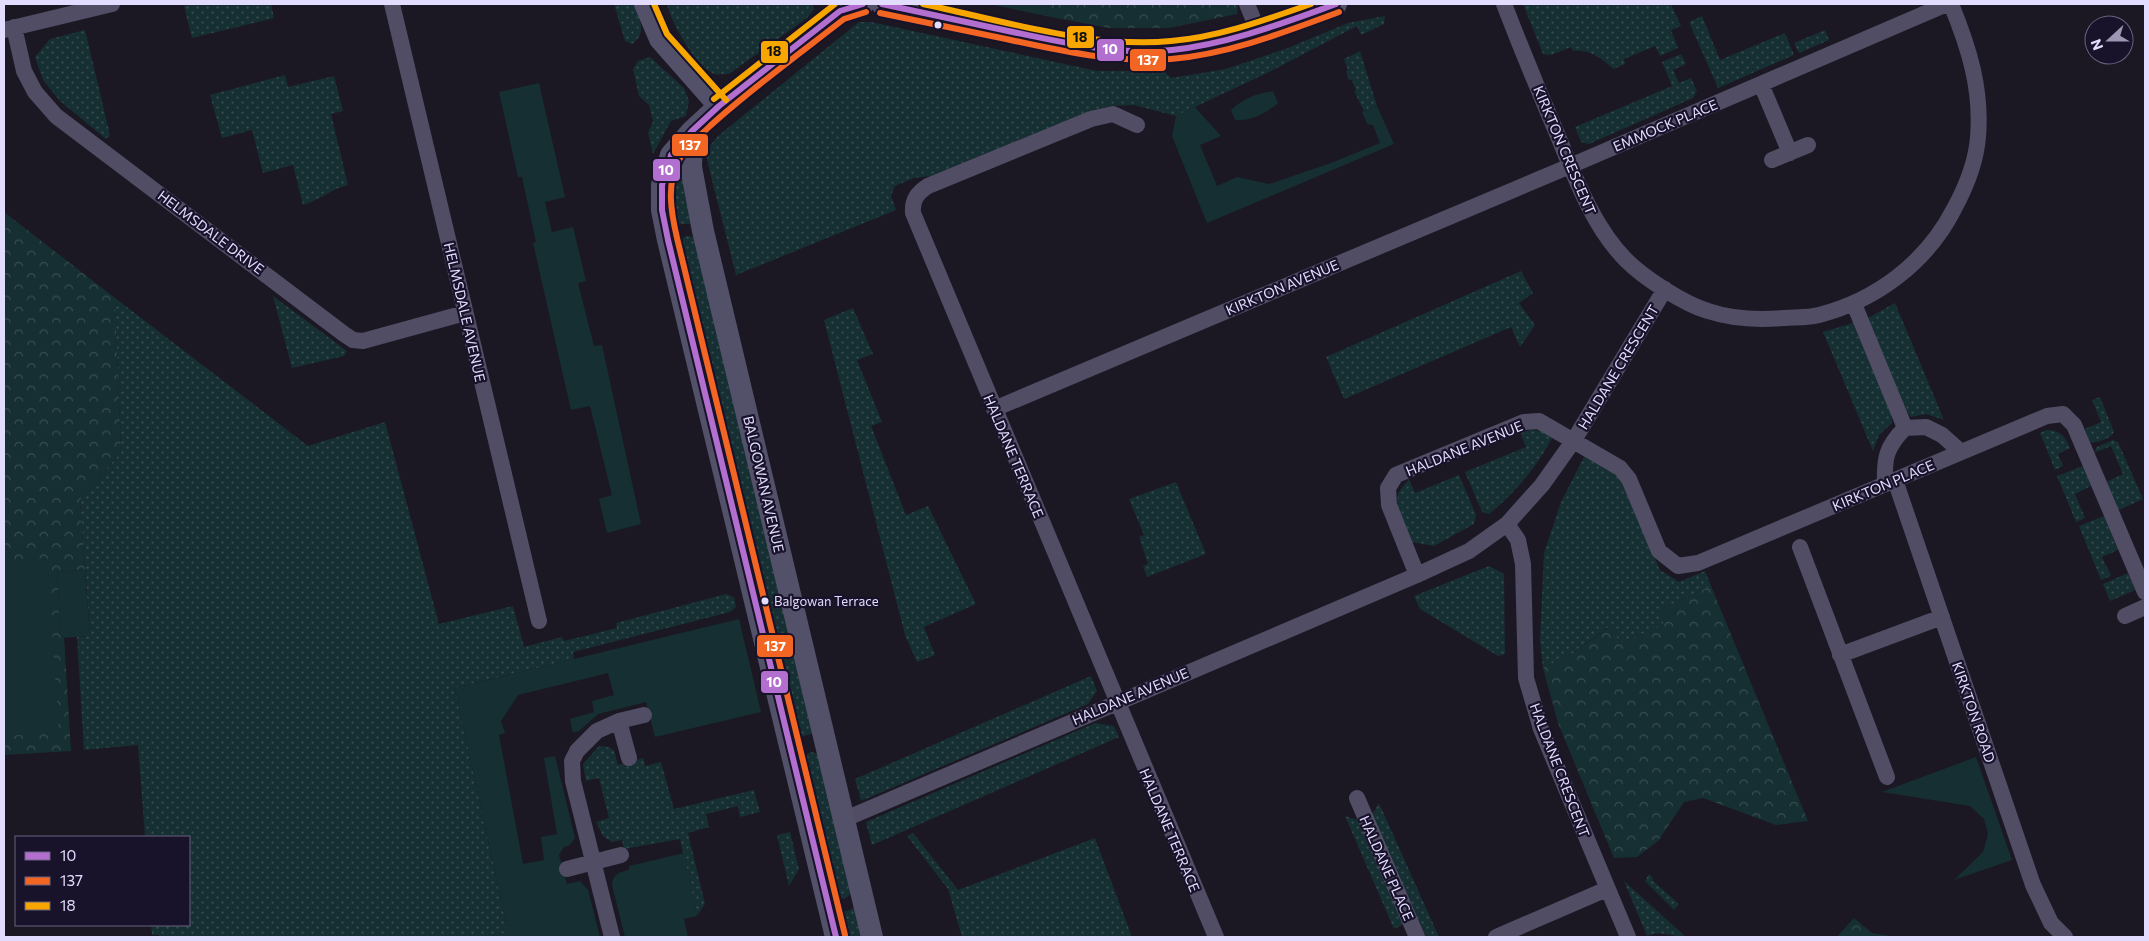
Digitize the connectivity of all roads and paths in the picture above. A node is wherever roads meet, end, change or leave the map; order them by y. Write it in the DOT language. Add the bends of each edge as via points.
graph roads {
  1 [pos="112,4"];
  2 [pos="392,4"];
  3 [pos="645,4"];
  4 [pos="863,4"];
  5 [pos="882,4"];
  6 [pos="1247,4"];
  7 [pos="1336,4"];
  8 [pos="1504,4"];
  9 [pos="1947,4"];
  10 [pos="1951,4"];
  11 [pos="838,7"];
  12 [pos="9,29"];
  13 [pos="1258,31"];
  14 [pos="1761,84"];
  15 [pos="719,106"];
  16 [pos="1137,125"];
  17 [pos="692,131"];
  18 [pos="1808,145"];
  19 [pos="1790,153"];
  20 [pos="1772,160"];
  21 [pos="1570,166"];
  22 [pos="703,231"];
  23 [pos="668,240"];
  24 [pos="1665,289"];
  25 [pos="1854,304"];
  26 [pos="465,313"];
  27 [pos="994,409"];
  28 [pos="1905,428"];
  29 [pos="1574,440"];
  30 [pos="1961,452"];
  31 [pos="1890,482"];
  32 [pos="1507,524"];
  33 [pos="1800,547"];
  34 [pos="1417,575"];
  35 [pos="2145,592"];
  36 [pos="2145,607"];
  37 [pos="2125,616"];
  38 [pos="1942,617"];
  39 [pos="539,620"];
  40 [pos="1840,655"];
  41 [pos="1116,702"];
  42 [pos="644,715"];
  43 [pos="620,721"];
  44 [pos="824,738"];
  45 [pos="790,747"];
  46 [pos="629,758"];
  47 [pos="1887,777"];
  48 [pos="1357,798"];
  49 [pos="844,819"];
  50 [pos="621,855"];
  51 [pos="594,862"];
  52 [pos="567,869"];
  53 [pos="1607,889"];
  54 [pos="862,896"];
  55 [pos="828,904"];
  56 [pos="612,937"];
  57 [pos="836,937"];
  58 [pos="872,937"];
  59 [pos="1216,937"];
  60 [pos="1417,937"];
  61 [pos="1496,937"];
  62 [pos="1628,937"];
  63 [pos="2065,937"];
  1 -- 12 [label="street"];
  2 -- 26 [label="street, HELMSDALE AVENUE"];
  3 -- 15 [label="street" via="660,39"];
  4 -- 11 [label="street"];
  5 -- 13 [label="street" via="1096,48 1139,52 1214,43"];
  6 -- 13 [label="street"];
  7 -- 13 [label="street"];
  8 -- 21 [label="street, KIRKTON CRESCENT"];
  9 -- 14 [label="street, EMMOCK PLACE"];
  10 -- 25 [label="street, KIRKTON CRESCENT" via="1968,45 1978,92 1978,139 1968,182 1946,226 1920,258 1887,285"];
  11 -- 15 [label="street"];
  12 -- 26 [label="street, HELMSDALE DRIVE" via="35,92 56,116 353,340 364,341"];
  14 -- 19 [label="street"];
  14 -- 21 [label="street, EMMOCK PLACE"];
  15 -- 17 [label="street"];
  16 -- 27 [label="street, HALDANE TERRACE" via="1113,114 1091,119 918,192 912,204 913,213"];
  17 -- 22 [label="street, BALGOWAN AVENUE" via="691,167"];
  17 -- 23 [label="street" via="671,155 662,185 662,210"];
  18 -- 19 [label="street"];
  19 -- 20 [label="street"];
  21 -- 24 [label="street, KIRKTON CRESCENT" via="1594,219 1620,253"];
  21 -- 27 [label="street, KIRKTON AVENUE"];
  22 -- 23 [label="street" via="683,231"];
  22 -- 44 [label="street, BALGOWAN AVENUE"];
  23 -- 45 [label="street"];
  24 -- 25 [label="street, KIRKTON CRESCENT" via="1708,311 1759,320 1816,316"];
  24 -- 29 [label="street, HALDANE CRESCENT"];
  25 -- 28 [label="street"];
  26 -- 39 [label="street, HELMSDALE AVENUE"];
  27 -- 41 [label="street, HALDANE TERRACE"];
  28 -- 30 [label="street" via="1926,427 1942,435"];
  28 -- 31 [label="street, KIRKTON ROAD" via="1892,442 1884,462"];
  29 -- 31 [label="street, KIRKTON PLACE" via="1620,468 1629,479 1660,551 1678,566 1698,563"];
  29 -- 32 [label="street, HALDANE CRESCENT"];
  29 -- 34 [label="street, HALDANE AVENUE" via="1539,421 1524,422 1396,475 1388,488 1389,505"];
  30 -- 31 [label="street, KIRKTON PLACE"];
  30 -- 35 [label="street, KIRKTON PLACE" via="2047,416 2063,414 2074,425"];
  31 -- 38 [label="street, KIRKTON ROAD"];
  32 -- 34 [label="street, HALDANE AVENUE" via="1469,552"];
  32 -- 53 [label="street, HALDANE CRESCENT" via="1518,540 1523,564 1526,678 1541,729"];
  33 -- 40 [label="street"];
  34 -- 41 [label="street, HALDANE AVENUE"];
  36 -- 37 [label="street"];
  38 -- 40 [label="street"];
  38 -- 63 [label="street, KIRKTON ROAD" via="2033,885 2051,923"];
  40 -- 47 [label="street"];
  41 -- 49 [label="street, HALDANE AVENUE"];
  41 -- 59 [label="street, HALDANE TERRACE"];
  42 -- 43 [label="street"];
  43 -- 46 [label="street"];
  43 -- 51 [label="street" via="597,731 577,751 572,761 573,781"];
  44 -- 45 [label="street"];
  44 -- 49 [label="street, BALGOWAN AVENUE"];
  45 -- 55 [label="street"];
  48 -- 60 [label="street, HALDANE PLACE"];
  49 -- 54 [label="street, BALGOWAN AVENUE"];
  50 -- 51 [label="street"];
  51 -- 52 [label="street"];
  51 -- 56 [label="street"];
  53 -- 61 [label="street"];
  53 -- 62 [label="street, HALDANE CRESCENT"];
  54 -- 55 [label="street" via="846,904"];
  54 -- 58 [label="street, BALGOWAN AVENUE"];
  55 -- 57 [label="street"];
}
